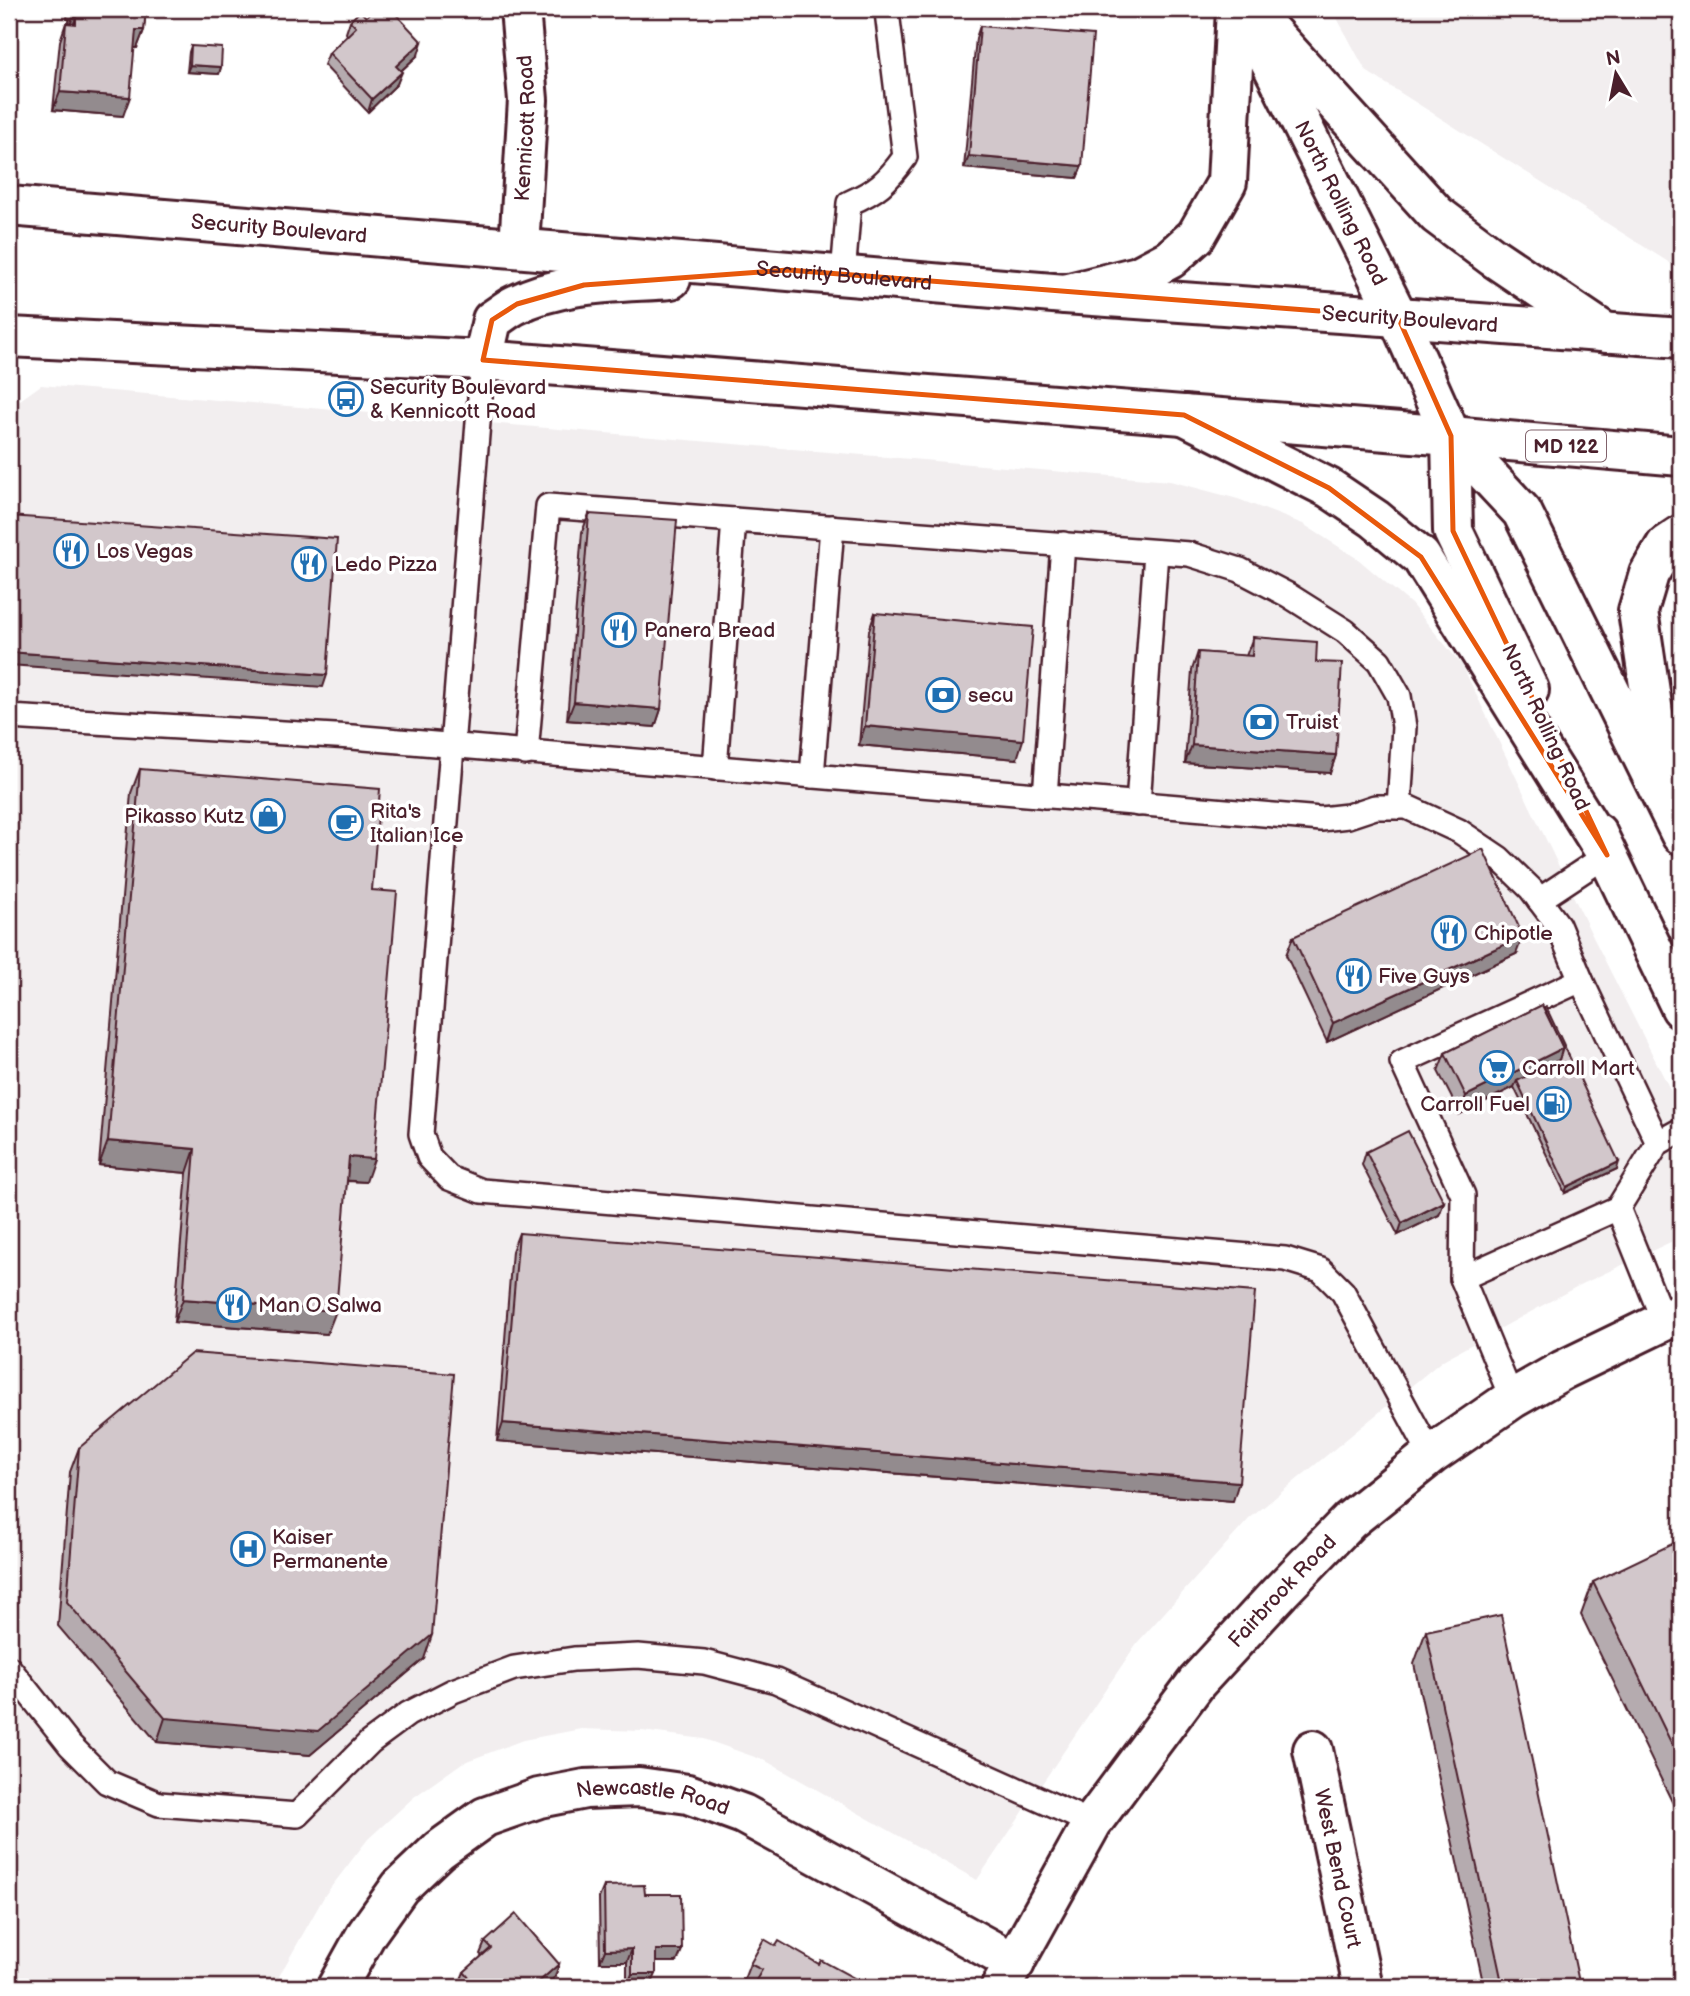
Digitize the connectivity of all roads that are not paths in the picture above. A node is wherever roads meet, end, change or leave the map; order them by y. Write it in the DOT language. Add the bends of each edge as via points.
graph roads {
  1 [pos="520,9"];
  2 [pos="888,9"];
  3 [pos="1236,9"];
  4 [pos="1244,9"];
  5 [pos="1250,9"];
  6 [pos="9,206"];
  7 [pos="519,247"];
  8 [pos="788,270"];
  9 [pos="843,275"];
  10 [pos="1065,294"];
  11 [pos="1398,317"];
  12 [pos="1606,333"];
  13 [pos="9,337"];
  14 [pos="1681,338"];
  15 [pos="483,360"];
  16 [pos="1184,415"];
  17 [pos="1451,436"];
  18 [pos="1681,456"];
  19 [pos="734,520"];
  20 [pos="832,527"];
  21 [pos="1681,535"];
  22 [pos="1063,544"];
  23 [pos="1156,551"];
  24 [pos="9,717"];
  25 [pos="451,747"];
  26 [pos="526,753"];
  27 [pos="715,768"];
  28 [pos="812,776"];
  29 [pos="1045,796"];
  30 [pos="1139,804"];
  31 [pos="1399,807"];
  32 [pos="1675,822"];
  33 [pos="1608,855"];
  34 [pos="1539,900"];
  35 [pos="1581,980"];
  36 [pos="1681,1008"];
  37 [pos="1681,1130"];
  38 [pos="1658,1143"];
  39 [pos="1618,1208"];
  40 [pos="1462,1278"];
  41 [pos="1672,1318"];
  42 [pos="1512,1399"];
  43 [pos="1432,1455"];
  44 [pos="9,1668"];
  45 [pos="1314,1750"];
  46 [pos="1092,1823"];
  47 [pos="1008,1975"];
  48 [pos="337,1987"];
  49 [pos="1363,1987"];
  1 -- 7 [label="street, Kennicott Road" via="528,100"];
  2 -- 9 [label="lane" via="905,157 889,179 849,203"];
  3 -- 10 [label="street" via="1227,182 1196,236 1170,259 1138,276"];
  4 -- 11 [label="street, North Rolling Road"];
  5 -- 12 [label="street" via="1437,215"];
  6 -- 7 [label="street, Security Boulevard"];
  7 -- 8 [label="street, Security Boulevard"];
  8 -- 9 [label="street, Security Boulevard"];
  8 -- 15 [label="street" via="584,285 549,293 517,304 492,320"];
  9 -- 10 [label="street, Security Boulevard"];
  10 -- 11 [label="street, Security Boulevard"];
  11 -- 12 [label="street, Security Boulevard"];
  11 -- 17 [label="street, North Rolling Road"];
  12 -- 14 [label="street, Security Boulevard"];
  13 -- 15 [label="street"];
  15 -- 16 [label="street"];
  15 -- 25 [label="lane"];
  16 -- 17 [label="street"];
  16 -- 33 [label="street" via="1329,488 1421,557"];
  17 -- 18 [label="street, MD 122"];
  17 -- 32 [label="street, North Rolling Road" via="1522,512"];
  17 -- 33 [label="street, North Rolling Road" via="1453,531"];
  19 -- 20 [label="lane"];
  19 -- 26 [label="lane" via="548,506"];
  19 -- 27 [label="lane"];
  20 -- 22 [label="lane"];
  20 -- 28 [label="lane"];
  21 -- 32 [label="street" via="1666,545 1648,574 1638,611"];
  22 -- 23 [label="lane"];
  22 -- 29 [label="lane"];
  23 -- 30 [label="lane"];
  23 -- 31 [label="lane" via="1189,554 1240,570 1345,631 1379,661 1399,696 1404,727"];
  24 -- 25 [label="lane"];
  25 -- 26 [label="lane"];
  25 -- 43 [label="lane" via="421,1134 429,1157 449,1178 482,1191 1285,1259 1321,1270 1343,1292"];
  26 -- 27 [label="lane"];
  27 -- 28 [label="lane"];
  28 -- 29 [label="lane"];
  29 -- 30 [label="lane"];
  30 -- 31 [label="lane" via="1321,819 1375,807"];
  31 -- 34 [label="lane" via="1459,831 1499,858"];
  33 -- 34 [label="lane"];
  33 -- 36 [label="street, North Rolling Road"];
  34 -- 35 [label="lane" via="1558,925"];
  35 -- 38 [label="lane"];
  35 -- 40 [label="lane" via="1402,1062 1463,1195"];
  37 -- 38 [label="lane"];
  38 -- 39 [label="lane"];
  39 -- 40 [label="lane"];
  39 -- 41 [label="lane"];
  40 -- 42 [label="lane"];
  41 -- 42 [label="street, Fairbrook Road"];
  42 -- 43 [label="street, Fairbrook Road"];
  43 -- 46 [label="street, Fairbrook Road" via="1349,1521 1280,1592 1197,1682"];
  44 -- 46 [label="lane" via="70,1745 107,1782 159,1804 297,1815 370,1742 408,1714 453,1691 514,1668 638,1656 704,1662 776,1681"];
  45 -- 49 [label="street, West Bend Court"];
  46 -- 47 [label="street, Fairbrook Road"];
  47 -- 48 [label="street, Newcastle Road" via="743,1814 688,1794 639,1787 585,1789 538,1798 485,1817 439,1850 400,1887"];
}
